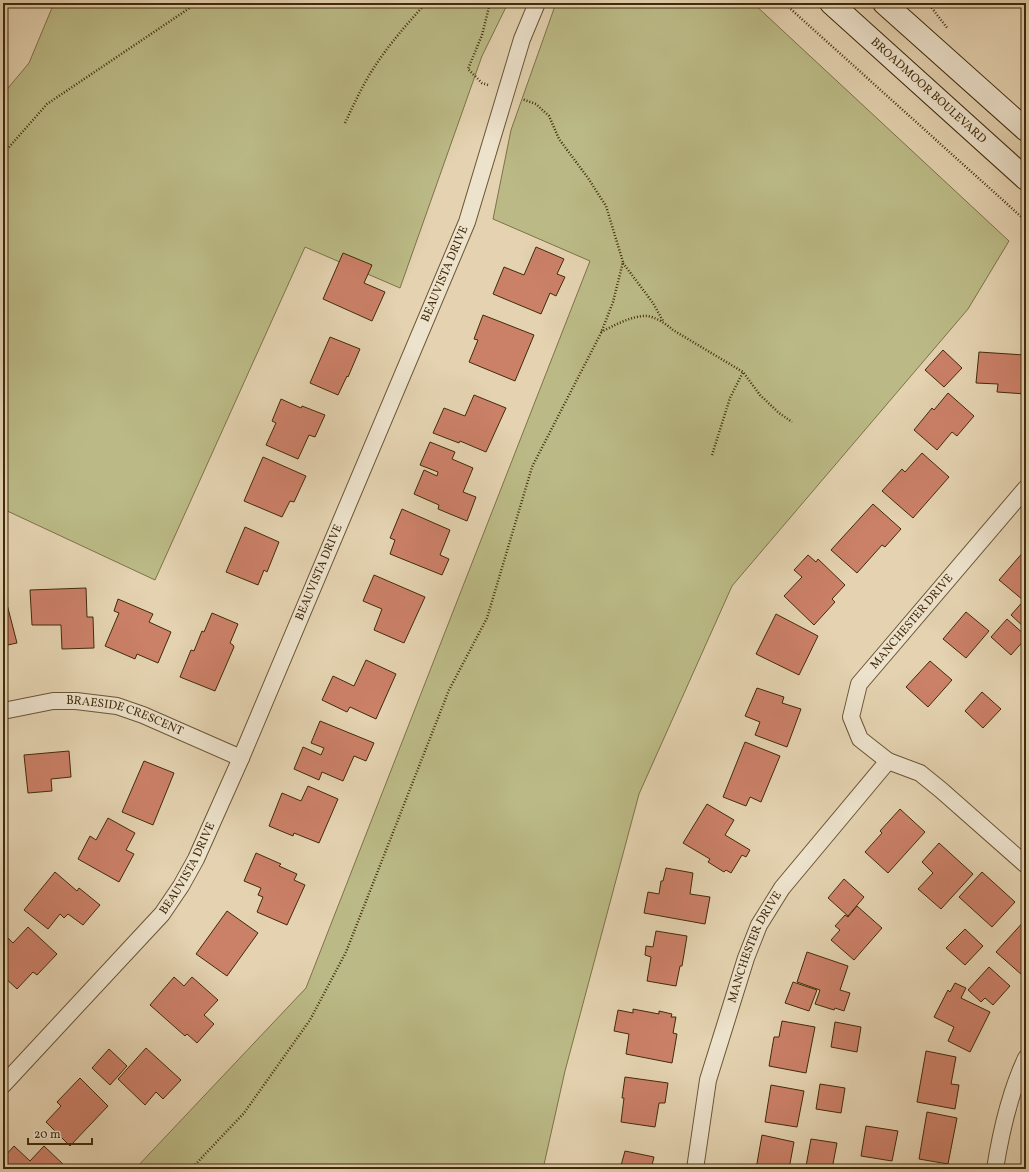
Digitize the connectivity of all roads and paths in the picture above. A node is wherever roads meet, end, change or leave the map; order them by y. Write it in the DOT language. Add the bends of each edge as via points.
graph roads {
  1 [pos="197,3"];
  2 [pos="426,3"];
  3 [pos="490,3"];
  4 [pos="537,3"];
  5 [pos="784,3"];
  6 [pos="830,3"];
  7 [pos="884,3"];
  8 [pos="506,94"];
  9 [pos="345,123"];
  10 [pos="1026,130"];
  11 [pos="3,154"];
  12 [pos="1026,179"];
  13 [pos="1026,221"];
  14 [pos="623,262"];
  15 [pos="663,322"];
  16 [pos="601,332"];
  17 [pos="743,372"];
  18 [pos="792,422"];
  19 [pos="712,455"];
  20 [pos="1026,488"];
  21 [pos="3,711"];
  22 [pos="241,758"];
  23 [pos="888,761"];
  24 [pos="1026,865"];
  25 [pos="1026,1058"];
  26 [pos="3,1085"];
  27 [pos="191,1169"];
  28 [pos="695,1169"];
  29 [pos="995,1169"];
  1 -- 11 [label="path" via="47,104"];
  2 -- 9 [label="path" via="375,66"];
  3 -- 8 [label="path" via="482,34 468,69 482,83"];
  4 -- 8 [label="street, BEAUVISTA DRIVE" via="522,39"];
  5 -- 13 [label="path"];
  6 -- 12 [label="main road, BROADMOOR BOULEVARD"];
  7 -- 10 [label="main road"];
  8 -- 14 [label="path" via="536,104 549,116 559,139 606,206"];
  8 -- 22 [label="street, BEAUVISTA DRIVE" via="467,222"];
  14 -- 15 [label="path" via="653,303"];
  14 -- 16 [label="path" via="613,302"];
  15 -- 16 [label="path" via="646,316 619,322"];
  15 -- 17 [label="path"];
  16 -- 27 [label="path" via="532,467 487,618 449,690 346,952 310,1020 244,1113"];
  17 -- 18 [label="path" via="760,395 779,414"];
  17 -- 19 [label="path" via="730,398"];
  20 -- 23 [label="street, MANCHESTER DRIVE" via="859,684 851,717 860,739"];
  21 -- 22 [label="street, BRAESIDE CRESCENT" via="53,701 117,706"];
  22 -- 26 [label="street, BEAUVISTA DRIVE" via="196,859 182,886 162,914"];
  23 -- 24 [label="street, MANCHESTER DRIVE" via="920,773"];
  23 -- 28 [label="street, MANCHESTER DRIVE" via="782,888 759,924 708,1080"];
  25 -- 29 [label="street" via="1018,1075 1003,1126"];
}
